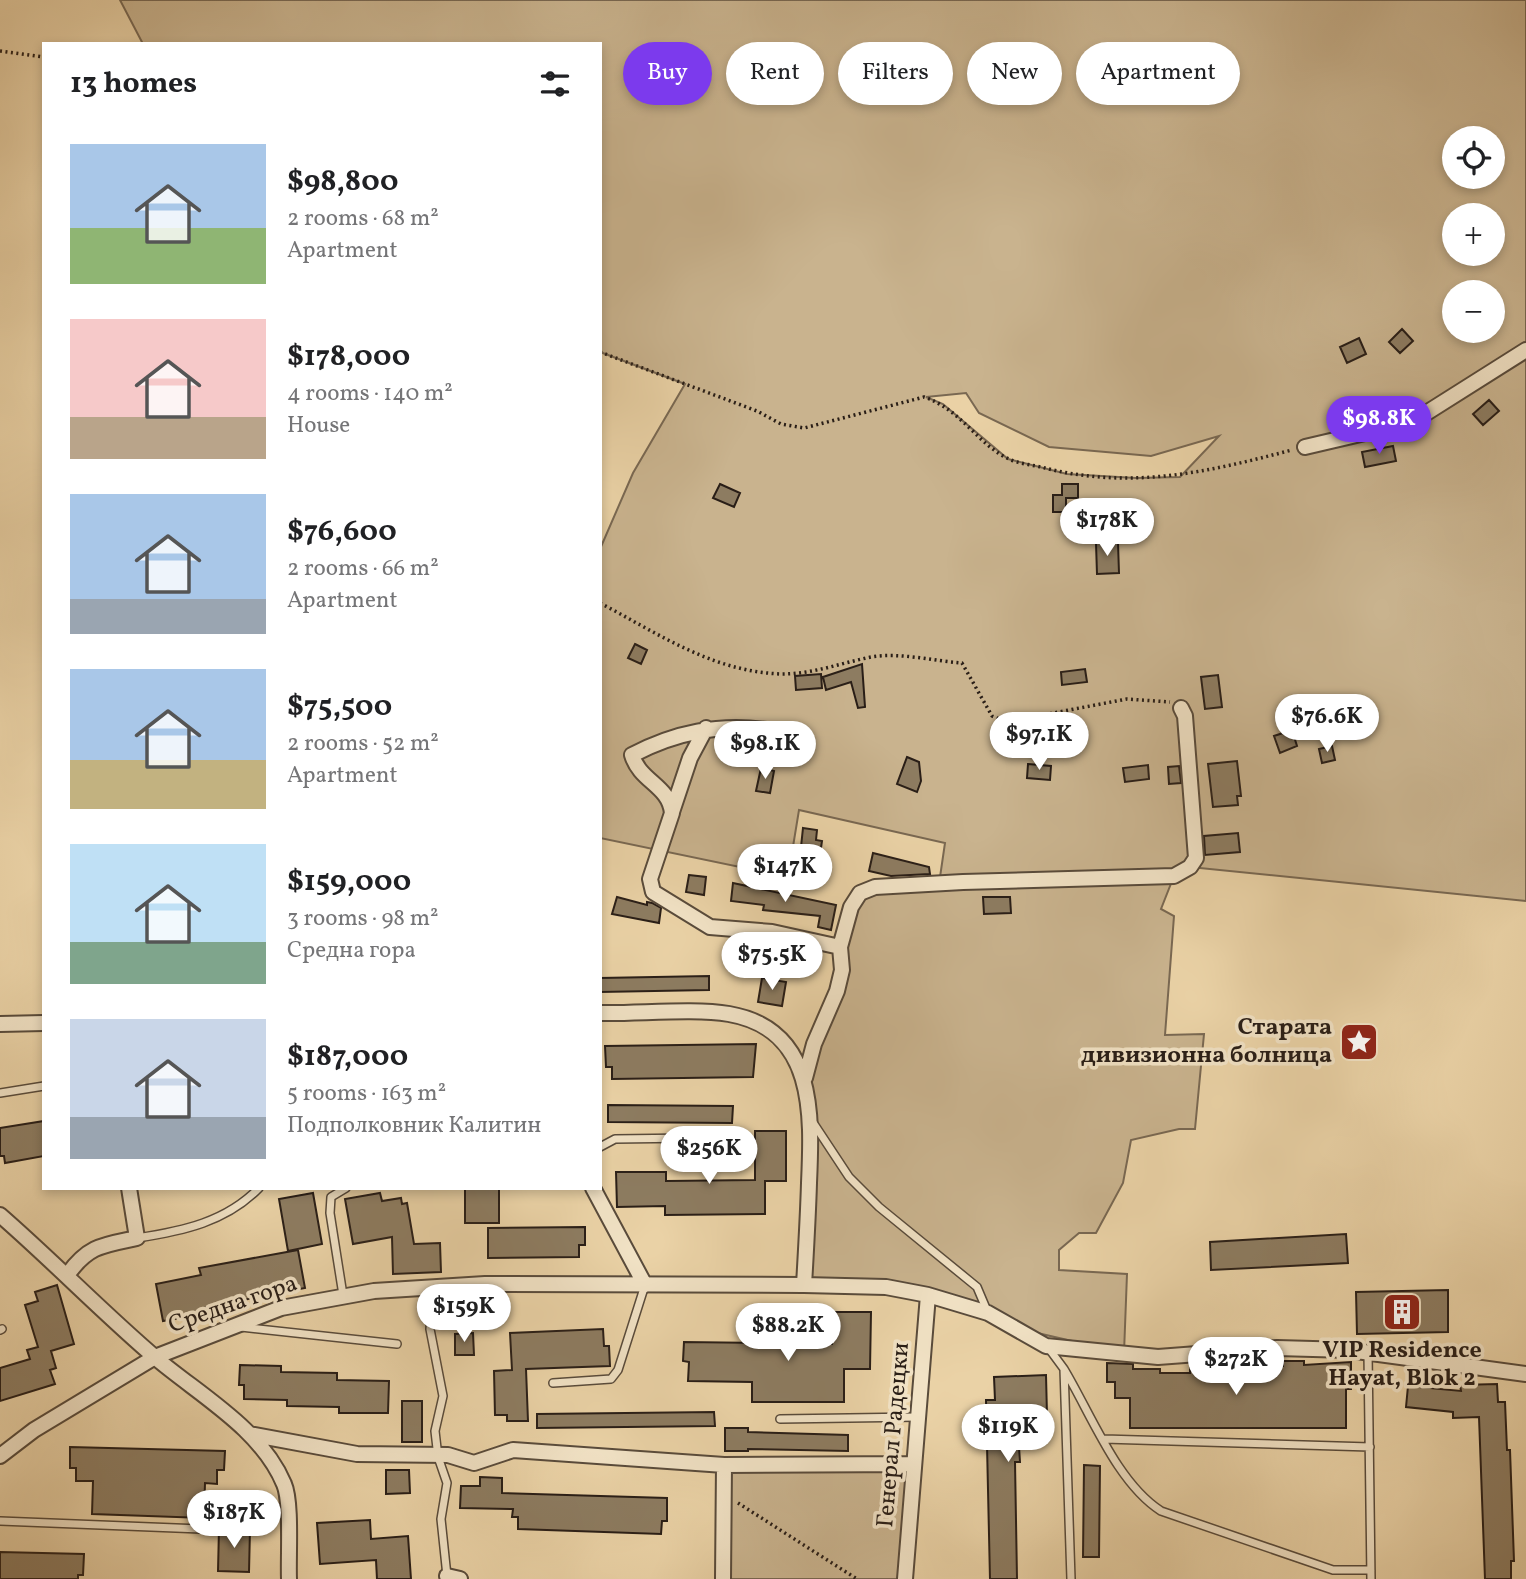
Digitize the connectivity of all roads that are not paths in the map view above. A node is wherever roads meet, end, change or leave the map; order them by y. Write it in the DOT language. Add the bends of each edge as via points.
graph roads {
  1 [pos="1526,350"];
  2 [pos="1305,447"];
  3 [pos="1181,708"];
  4 [pos="706,728"];
  5 [pos="766,730"];
  6 [pos="672,813"];
  7 [pos="840,947"];
  8 [pos="602,1013"];
  9 [pos="42,1023"];
  10 [pos="0,1024"];
  11 [pos="805,1078"];
  12 [pos="42,1086"];
  13 [pos="0,1093"];
  14 [pos="812,1121"];
  15 [pos="693,1138"];
  16 [pos="602,1146"];
  17 [pos="129,1190"];
  18 [pos="257,1190"];
  19 [pos="343,1190"];
  20 [pos="594,1190"];
  21 [pos="0,1215"];
  22 [pos="137,1238"];
  23 [pos="68,1274"];
  24 [pos="645,1285"];
  25 [pos="804,1285"];
  26 [pos="433,1287"];
  27 [pos="343,1295"];
  28 [pos="928,1295"];
  29 [pos="988,1314"];
  30 [pos="236,1327"];
  31 [pos="397,1344"];
  32 [pos="1046,1346"];
  33 [pos="1368,1352"];
  34 [pos="155,1357"];
  35 [pos="1063,1369"];
  36 [pos="1526,1374"];
  37 [pos="552,1383"];
  38 [pos="918,1417"];
  39 [pos="780,1419"];
  40 [pos="249,1434"];
  41 [pos="1104,1439"];
  42 [pos="1370,1447"];
  43 [pos="0,1455"];
  44 [pos="438,1457"];
  45 [pos="914,1464"];
  46 [pos="724,1465"];
  47 [pos="0,1521"];
  48 [pos="201,1529"];
  49 [pos="1371,1570"];
  50 [pos="452,1578"];
  51 [pos="289,1579"];
  52 [pos="723,1579"];
  53 [pos="905,1579"];
  54 [pos="1071,1579"];
  55 [pos="1371,1579"];
  1 -- 2 [label="street" via="1412,422"];
  3 -- 7 [label="street" via="1196,858 1190,867 1174,876 875,887 860,893 851,906"];
  4 -- 5 [label="street"];
  4 -- 6 [label="street" via="690,758"];
  4 -- 6 [label="street" via="632,755 636,770 666,795"];
  6 -- 7 [label="street" via="650,879 653,892 710,928 772,932"];
  7 -- 11 [label="street" via="842,970 837,990"];
  8 -- 11 [label="street" via="728,1014 752,1021 773,1032 793,1054"];
  9 -- 10 [label="street"];
  11 -- 14 [label="street"];
  12 -- 13 [label="lane"];
  14 -- 25 [label="street"];
  14 -- 29 [label="lane" via="849,1177 977,1287"];
  15 -- 16 [label="lane" via="615,1139"];
  17 -- 22 [label="street"];
  18 -- 22 [label="lane" via="241,1207 188,1230"];
  19 -- 27 [label="lane" via="331,1197 331,1205"];
  20 -- 24 [label="street"];
  21 -- 23 [label="street"];
  22 -- 23 [label="street" via="97,1247 81,1257"];
  23 -- 34 [label="street"];
  24 -- 25 [label="street, Средна гора"];
  24 -- 26 [label="street, Средна гора"];
  24 -- 37 [label="lane" via="618,1370 611,1379"];
  25 -- 28 [label="street, Средна гора" via="886,1287"];
  26 -- 27 [label="street, Средна гора"];
  26 -- 44 [label="lane" via="430,1329 443,1396 435,1431"];
  27 -- 30 [label="street, Средна гора" via="281,1308"];
  28 -- 29 [label="street, Средна гора"];
  28 -- 38 [label="street, Генерал Радецки"];
  29 -- 32 [label="street, Средна гора"];
  30 -- 31 [label="lane"];
  30 -- 34 [label="street, Средна гора"];
  32 -- 33 [label="street" via="1158,1357 1277,1348"];
  32 -- 35 [label="lane"];
  33 -- 36 [label="street"];
  33 -- 42 [label="lane"];
  34 -- 40 [label="street"];
  34 -- 43 [label="street, Средна гора"];
  35 -- 41 [label="lane"];
  35 -- 54 [label="lane"];
  38 -- 39 [label="lane"];
  38 -- 45 [label="street, Генерал Радецки"];
  40 -- 44 [label="street" via="357,1454"];
  40 -- 51 [label="street" via="276,1467 286,1488"];
  41 -- 42 [label="lane"];
  41 -- 49 [label="lane" via="1142,1499 1161,1511 1333,1570"];
  42 -- 49 [label="lane"];
  44 -- 46 [label="street" via="448,1455 474,1463 513,1450"];
  44 -- 50 [label="lane" via="447,1483 441,1519"];
  45 -- 46 [label="street"];
  45 -- 53 [label="street, Генерал Радецки"];
  46 -- 52 [label="street"];
  47 -- 48 [label="lane"];
  49 -- 55 [label="lane"];
}
